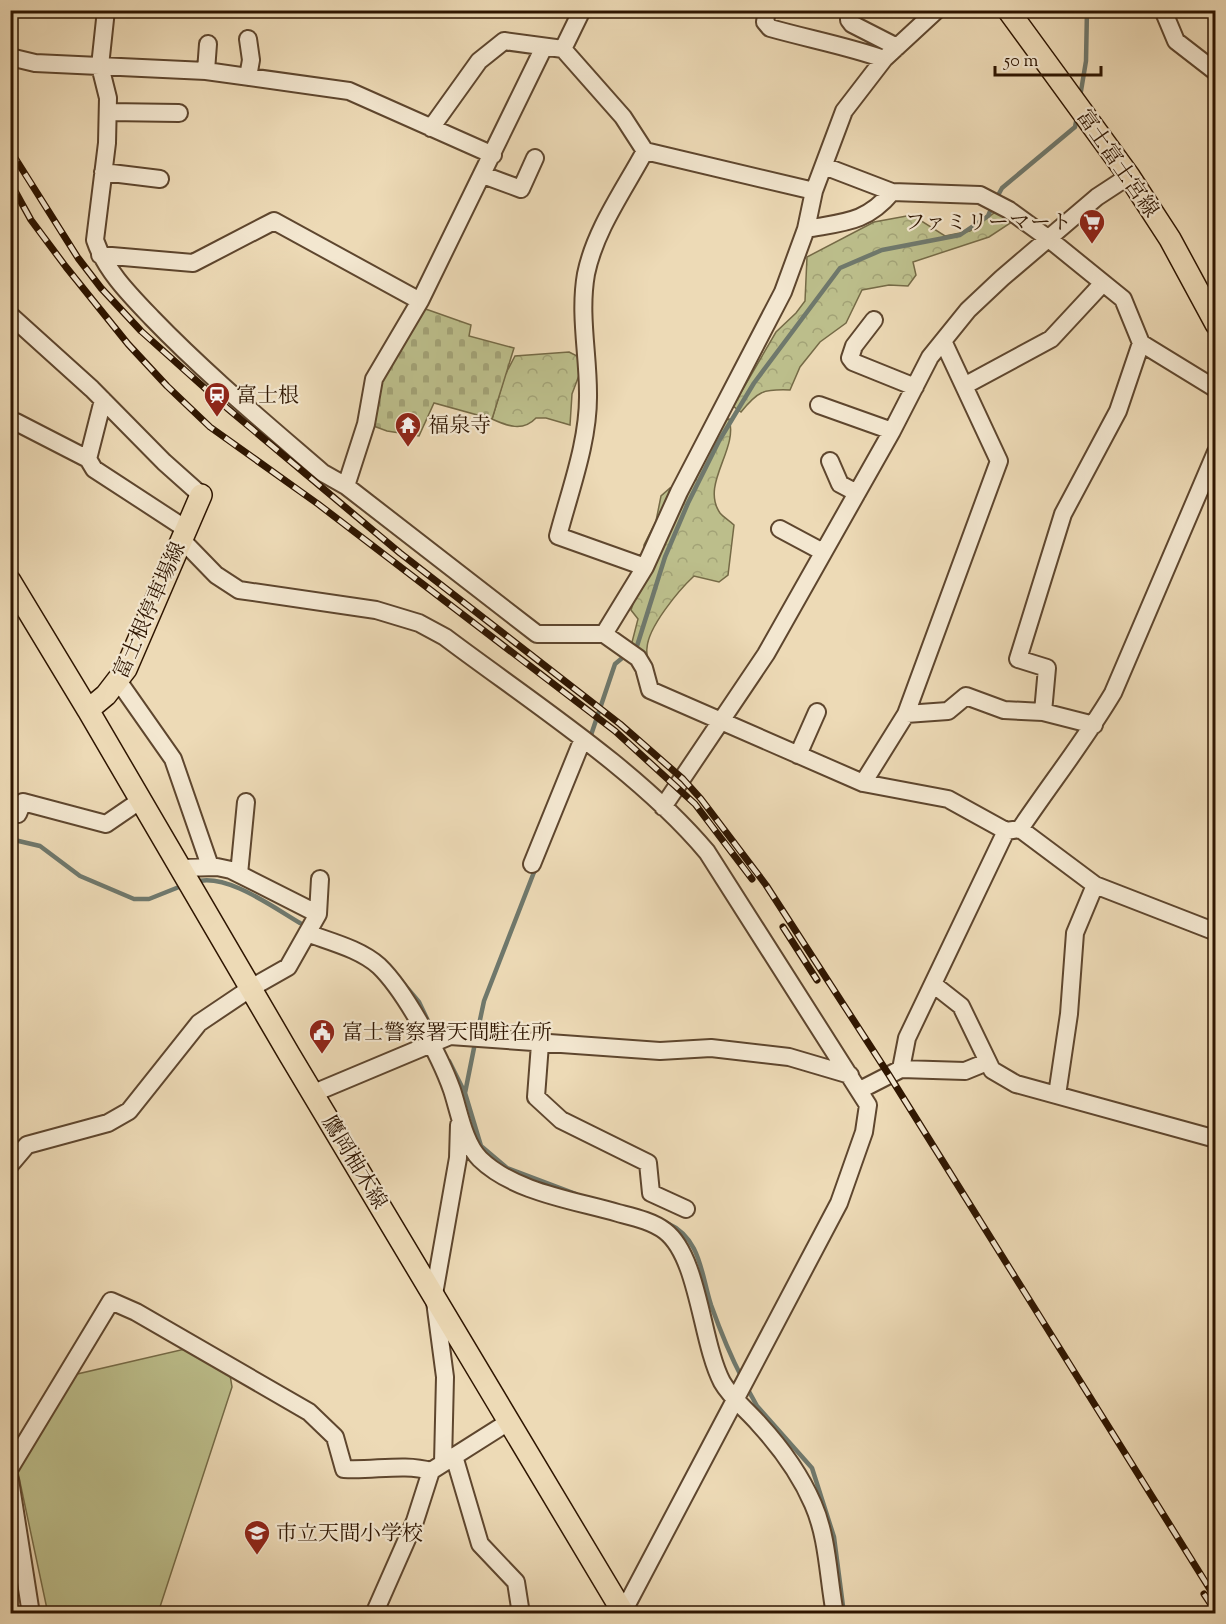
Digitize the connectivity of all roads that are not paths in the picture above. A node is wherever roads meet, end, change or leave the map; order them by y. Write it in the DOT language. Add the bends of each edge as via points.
graph roads {
  1 [pos="106,10"];
  2 [pos="582,10"];
  3 [pos="767,10"];
  4 [pos="849,10"];
  5 [pos="938,10"];
  6 [pos="1008,10"];
  7 [pos="1163,10"];
  8 [pos="248,39"];
  9 [pos="208,44"];
  10 [pos="544,47"];
  11 [pos="563,49"];
  12 [pos="890,53"];
  13 [pos="10,57"];
  14 [pos="100,66"];
  15 [pos="206,71"];
  16 [pos="1215,72"];
  17 [pos="248,77"];
  18 [pos="108,112"];
  19 [pos="179,113"];
  20 [pos="431,128"];
  21 [pos="645,150"];
  22 [pos="493,156"];
  23 [pos="536,158"];
  24 [pos="824,166"];
  25 [pos="103,172"];
  26 [pos="483,175"];
  27 [pos="1129,176"];
  28 [pos="160,179"];
  29 [pos="813,191"];
  30 [pos="892,192"];
  31 [pos="806,229"];
  32 [pos="1050,239"];
  33 [pos="100,255"];
  34 [pos="1103,284"];
  35 [pos="420,301"];
  36 [pos="10,315"];
  37 [pos="874,320"];
  38 [pos="1215,324"];
  39 [pos="943,341"];
  40 [pos="1141,343"];
  41 [pos="964,386"];
  42 [pos="915,387"];
  43 [pos="1215,389"];
  44 [pos="103,400"];
  45 [pos="819,405"];
  46 [pos="16,422"];
  47 [pos="892,431"];
  48 [pos="1215,452"];
  49 [pos="88,459"];
  50 [pos="830,461"];
  51 [pos="346,486"];
  52 [pos="857,493"];
  53 [pos="201,495"];
  54 [pos="780,529"];
  55 [pos="184,534"];
  56 [pos="823,552"];
  57 [pos="645,567"];
  58 [pos="10,581"];
  59 [pos="604,634"];
  60 [pos="119,682"];
  61 [pos="88,710"];
  62 [pos="817,712"];
  63 [pos="1043,712"];
  64 [pos="906,714"];
  65 [pos="719,722"];
  66 [pos="1094,725"];
  67 [pos="582,741"];
  68 [pos="798,755"];
  69 [pos="863,783"];
  70 [pos="141,800"];
  71 [pos="246,802"];
  72 [pos="663,807"];
  73 [pos="18,814"];
  74 [pos="1013,830"];
  75 [pos="532,864"];
  76 [pos="210,866"];
  77 [pos="239,874"];
  78 [pos="185,875"];
  79 [pos="320,879"];
  80 [pos="1095,885"];
  81 [pos="318,914"];
  82 [pos="1215,932"];
  83 [pos="308,933"];
  84 [pos="933,984"];
  85 [pos="250,988"];
  86 [pos="540,1044"];
  87 [pos="430,1045"];
  88 [pos="987,1062"];
  89 [pos="901,1069"];
  90 [pos="850,1075"];
  91 [pos="860,1090"];
  92 [pos="314,1093"];
  93 [pos="1057,1095"];
  94 [pos="460,1114"];
  95 [pos="1215,1135"];
  96 [pos="10,1166"];
  97 [pos="686,1209"];
  98 [pos="434,1294"];
  99 [pos="736,1397"];
  100 [pos="510,1421"];
  101 [pos="443,1464"];
  102 [pos="10,1468"];
  103 [pos="10,1480"];
  104 [pos="623,1613"];
  105 [pos="31,1614"];
  106 [pos="374,1614"];
  107 [pos="521,1614"];
  108 [pos="835,1614"];
  1 -- 14 [label="street"];
  2 -- 11 [label="street"];
  3 -- 12 [label="street" via="765,22 770,28 825,44"];
  4 -- 12 [label="street" via="852,24"];
  5 -- 12 [label="street"];
  6 -- 27 [label="main road, 富士富士宮線"];
  7 -- 16 [label="street" via="1176,41"];
  8 -- 17 [label="street"];
  9 -- 15 [label="street"];
  10 -- 11 [label="street"];
  10 -- 20 [label="street" via="504,41 479,61"];
  10 -- 22 [label="street"];
  11 -- 21 [label="street" via="623,117"];
  12 -- 24 [label="street" via="844,111"];
  13 -- 14 [label="street" via="35,63"];
  14 -- 15 [label="street"];
  14 -- 18 [label="street"];
  15 -- 17 [label="street"];
  17 -- 20 [label="street" via="349,91"];
  18 -- 19 [label="street"];
  18 -- 25 [label="street"];
  20 -- 22 [label="street"];
  21 -- 29 [label="street"];
  21 -- 57 [label="street" via="594,245 586,274 582,303 586,421 558,536"];
  22 -- 26 [label="street"];
  23 -- 26 [label="street" via="521,189"];
  24 -- 29 [label="street"];
  24 -- 30 [label="street"];
  25 -- 28 [label="street"];
  25 -- 33 [label="street" via="95,240"];
  26 -- 35 [label="street"];
  27 -- 32 [label="street" via="1097,197"];
  27 -- 38 [label="main road, 富士富士宮線" via="1170,239"];
  29 -- 31 [label="street"];
  30 -- 31 [label="street" via="878,209 860,219"];
  30 -- 32 [label="street" via="980,195"];
  31 -- 57 [label="street" via="783,292 679,492"];
  32 -- 34 [label="street"];
  32 -- 39 [label="street" via="976,302"];
  33 -- 35 [label="street" via="194,263 274,221"];
  33 -- 51 [label="street" via="133,298 188,356 323,473"];
  34 -- 40 [label="street" via="1123,299"];
  34 -- 41 [label="street" via="1051,339"];
  35 -- 51 [label="street" via="374,379 366,424"];
  36 -- 44 [label="street"];
  37 -- 42 [label="street" via="854,346 850,358"];
  39 -- 41 [label="street"];
  39 -- 42 [label="street"];
  40 -- 43 [label="street"];
  40 -- 63 [label="street" via="1118,411 1063,514 1018,659 1047,668"];
  41 -- 64 [label="street" via="999,461"];
  42 -- 47 [label="street"];
  44 -- 49 [label="street"];
  44 -- 53 [label="street"];
  45 -- 47 [label="street"];
  46 -- 49 [label="street"];
  47 -- 52 [label="street"];
  48 -- 66 [label="street" via="1128,661"];
  49 -- 55 [label="street" via="94,469"];
  50 -- 52 [label="street" via="840,484"];
  51 -- 59 [label="street" via="537,634"];
  52 -- 56 [label="street"];
  53 -- 55 [label="main road, 富士根停車場線"];
  54 -- 56 [label="street"];
  55 -- 60 [label="main road, 富士根停車場線"];
  55 -- 67 [label="street" via="216,575 239,590 376,610 418,623 445,637"];
  56 -- 65 [label="street" via="766,654"];
  57 -- 59 [label="street"];
  58 -- 61 [label="main road"];
  59 -- 65 [label="street" via="638,658 650,690"];
  60 -- 61 [label="main road, 富士根停車場線"];
  60 -- 76 [label="street" via="173,759"];
  61 -- 70 [label="main road, 鷹岡柚木線"];
  62 -- 68 [label="street"];
  63 -- 64 [label="street" via="1004,710 966,696 948,711"];
  63 -- 66 [label="street"];
  64 -- 69 [label="street"];
  65 -- 68 [label="street"];
  65 -- 72 [label="street"];
  66 -- 74 [label="street"];
  67 -- 72 [label="street"];
  67 -- 75 [label="street"];
  68 -- 69 [label="street"];
  69 -- 74 [label="street" via="948,799"];
  70 -- 73 [label="street" via="106,824 22,802"];
  70 -- 78 [label="main road, 鷹岡柚木線"];
  71 -- 77 [label="street"];
  72 -- 90 [label="street" via="707,852"];
  74 -- 80 [label="street"];
  74 -- 84 [label="street"];
  76 -- 77 [label="street"];
  76 -- 78 [label="street"];
  77 -- 81 [label="street"];
  78 -- 85 [label="main road, 鷹岡柚木線"];
  79 -- 81 [label="street"];
  80 -- 82 [label="street"];
  80 -- 93 [label="street" via="1075,933"];
  81 -- 83 [label="street"];
  83 -- 85 [label="street" via="288,967"];
  83 -- 87 [label="street" via="348,948 378,966 400,992"];
  84 -- 88 [label="street" via="961,1006"];
  84 -- 89 [label="street" via="907,1038"];
  85 -- 92 [label="main road, 鷹岡柚木線"];
  85 -- 96 [label="street" via="199,1023 129,1111 108,1123 27,1145"];
  86 -- 87 [label="street" via="450,1036"];
  86 -- 90 [label="street" via="660,1051 711,1048 789,1058"];
  86 -- 97 [label="street" via="536,1097 561,1120 648,1163 651,1193"];
  87 -- 92 [label="street"];
  87 -- 94 [label="street"];
  88 -- 89 [label="street" via="965,1071"];
  88 -- 93 [label="street" via="992,1070 1016,1084"];
  89 -- 91 [label="street"];
  90 -- 91 [label="street"];
  91 -- 99 [label="street" via="868,1105 864,1132 839,1203"];
  92 -- 98 [label="main road, 鷹岡柚木線"];
  93 -- 95 [label="street"];
  94 -- 98 [label="street" via="458,1158"];
  94 -- 99 [label="street" via="479,1158 496,1171 545,1192 639,1219 665,1231 676,1242 685,1258 708,1347 722,1382"];
  98 -- 100 [label="main road, 鷹岡柚木線"];
  98 -- 101 [label="street" via="445,1377"];
  99 -- 104 [label="street"];
  99 -- 108 [label="street" via="802,1479 823,1534"];
  100 -- 101 [label="street"];
  100 -- 104 [label="main road, 鷹岡柚木線"];
  101 -- 102 [label="street" via="372,1471 344,1469 335,1437 309,1412 111,1301"];
  101 -- 106 [label="street"];
  101 -- 107 [label="street" via="480,1544 516,1582"];
  103 -- 105 [label="street"];
}
